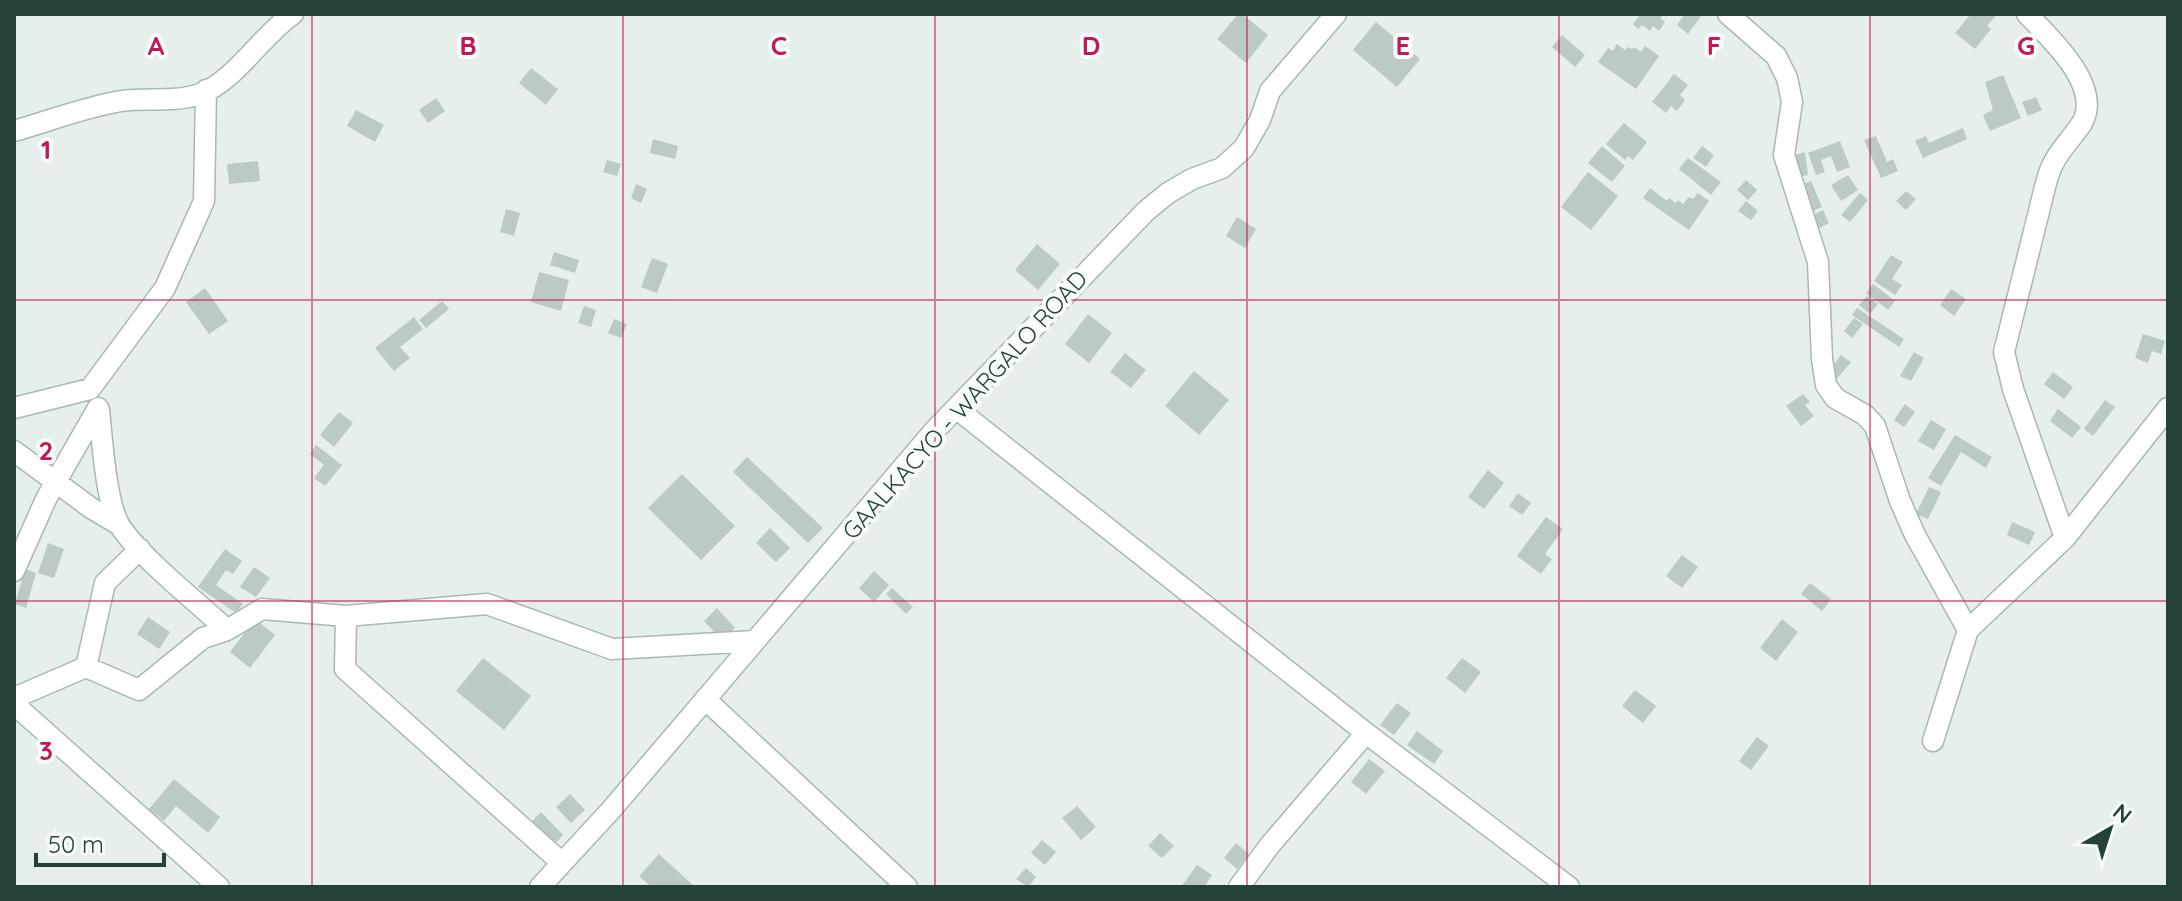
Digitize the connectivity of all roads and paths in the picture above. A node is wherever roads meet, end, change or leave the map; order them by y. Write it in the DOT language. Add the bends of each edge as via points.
graph roads {
  1 [pos="293,14"];
  2 [pos="1336,14"];
  3 [pos="1728,14"];
  4 [pos="2027,14"];
  5 [pos="206,90"];
  6 [pos="14,131"];
  7 [pos="90,389"];
  8 [pos="14,408"];
  9 [pos="2168,408"];
  10 [pos="957,409"];
  11 [pos="99,410"];
  12 [pos="14,451"];
  13 [pos="56,483"];
  14 [pos="118,524"];
  15 [pos="2065,538"];
  16 [pos="140,549"];
  17 [pos="14,571"];
  18 [pos="346,616"];
  19 [pos="227,630"];
  20 [pos="1968,630"];
  21 [pos="755,641"];
  22 [pos="86,667"];
  23 [pos="705,699"];
  24 [pos="14,701"];
  25 [pos="1366,733"];
  26 [pos="1933,741"];
  27 [pos="562,863"];
  28 [pos="219,887"];
  29 [pos="540,887"];
  30 [pos="907,887"];
  31 [pos="1239,887"];
  32 [pos="1569,887"];
  1 -- 5 [label="street" via="226,79"];
  2 -- 10 [label="street, GAALKACYO - WARGALO ROAD" via="1270,91 1244,148 1222,168 1192,179 1146,211"];
  3 -- 20 [label="street" via="1776,56 1787,78 1792,102 1784,155 1818,262 1826,385 1835,398 1875,426 1915,535"];
  4 -- 15 [label="street" via="2082,81 2087,105 2083,121 2053,163 2004,352"];
  5 -- 6 [label="street" via="172,99 121,101"];
  5 -- 7 [label="street" via="204,201 165,288"];
  7 -- 8 [label="street"];
  7 -- 11 [label="street"];
  9 -- 15 [label="street"];
  10 -- 21 [label="street, GAALKACYO - WARGALO ROAD"];
  10 -- 25 [label="street"];
  11 -- 13 [label="street"];
  11 -- 14 [label="street"];
  12 -- 13 [label="street"];
  13 -- 14 [label="street"];
  13 -- 17 [label="street"];
  14 -- 16 [label="street"];
  15 -- 20 [label="street"];
  16 -- 19 [label="street"];
  16 -- 22 [label="street" via="105,583"];
  18 -- 19 [label="street" via="262,609"];
  18 -- 21 [label="street" via="487,604 612,649"];
  18 -- 27 [label="street" via="345,669"];
  19 -- 22 [label="street" via="203,638 139,690"];
  20 -- 26 [label="street"];
  21 -- 23 [label="street, GAALKACYO - WARGALO ROAD"];
  22 -- 24 [label="street"];
  23 -- 27 [label="street, GAALKACYO - WARGALO ROAD"];
  23 -- 30 [label="street"];
  24 -- 28 [label="street"];
  25 -- 31 [label="street"];
  25 -- 32 [label="street"];
  27 -- 29 [label="street, GAALKACYO - WARGALO ROAD"];
}
